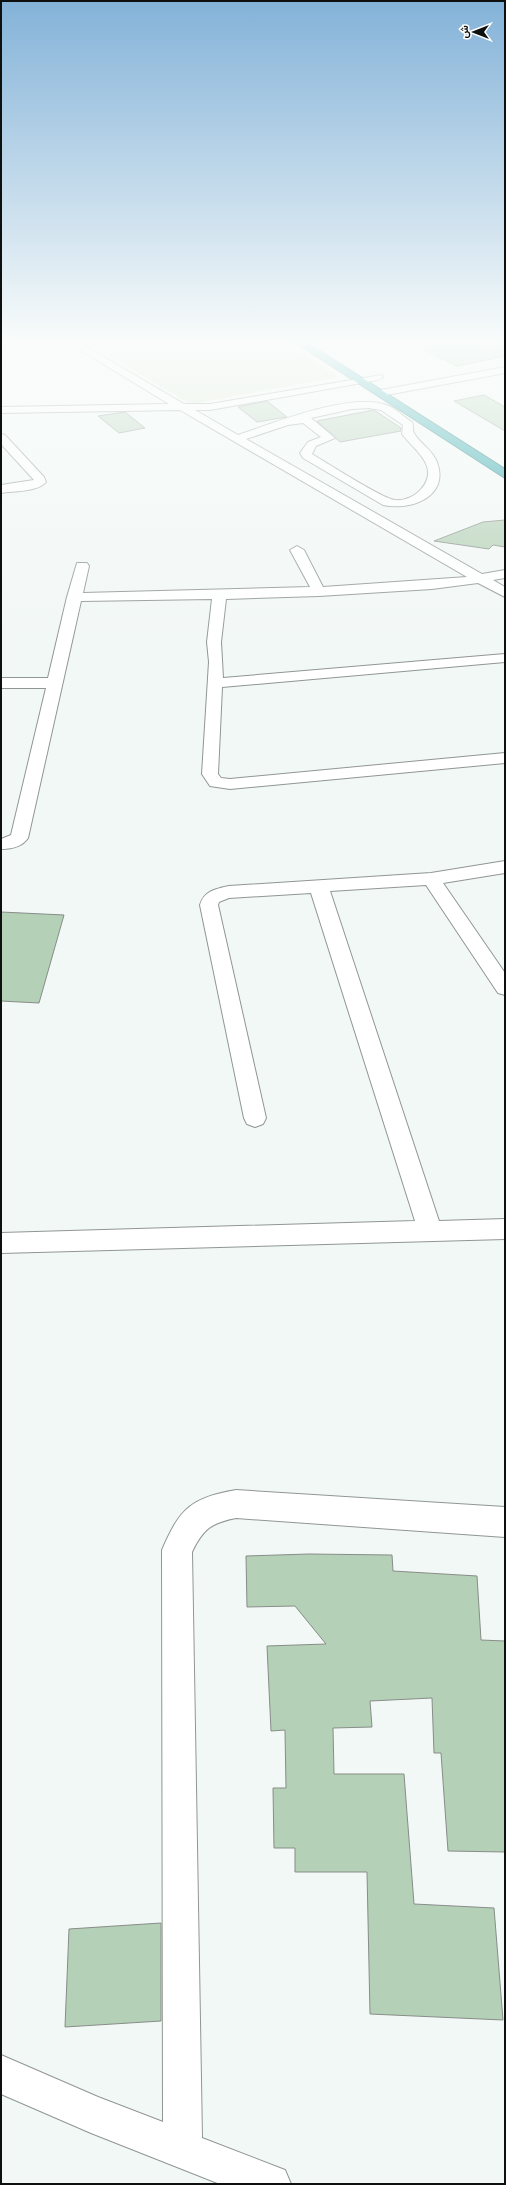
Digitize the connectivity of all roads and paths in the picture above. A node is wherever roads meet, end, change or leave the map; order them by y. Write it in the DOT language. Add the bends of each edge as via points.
graph roads {
  1 [pos="5,441"];
  2 [pos="240,441"];
  3 [pos="321,441"];
  4 [pos="415,441"];
  5 [pos="454,441"];
  6 [pos="505,474"];
  7 [pos="1,489"];
  8 [pos="296,550"];
  9 [pos="82,566"];
  10 [pos="505,574"];
  11 [pos="482,579"];
  12 [pos="319,592"];
  13 [pos="505,593"];
  14 [pos="219,595"];
  15 [pos="74,597"];
  16 [pos="505,658"];
  17 [pos="1,683"];
  18 [pos="54,683"];
  19 [pos="214,683"];
  20 [pos="505,758"];
  21 [pos="1,844"];
  22 [pos="505,867"];
  23 [pos="431,879"];
  24 [pos="318,888"];
  25 [pos="505,988"];
  26 [pos="255,1118"];
  27 [pos="505,1229"];
  28 [pos="430,1230"];
  29 [pos="1,1243"];
  30 [pos="505,1522"];
  31 [pos="1,2074"];
  32 [pos="183,2150"];
  33 [pos="271,2184"];
  1 -- 7 [label="street" via="40,482"];
  2 -- 11 [label="street"];
  3 -- 4 [label="street" via="312,444 307,456 387,502 397,505 410,503 428,490 433,481 432,463"];
  5 -- 6 [label="highway"];
  8 -- 12 [label="street"];
  9 -- 15 [label="street"];
  10 -- 11 [label="street"];
  11 -- 12 [label="street"];
  11 -- 13 [label="street"];
  12 -- 14 [label="street"];
  14 -- 15 [label="street"];
  14 -- 19 [label="street" via="214,642"];
  15 -- 18 [label="street"];
  16 -- 19 [label="street"];
  17 -- 18 [label="street"];
  18 -- 21 [label="street" via="19,838 8,844"];
  19 -- 20 [label="street" via="210,774 216,782 223,784"];
  22 -- 23 [label="street"];
  23 -- 24 [label="street"];
  23 -- 25 [label="street"];
  24 -- 26 [label="street" via="229,892 211,899 209,905"];
  24 -- 28 [label="street"];
  27 -- 28 [label="street"];
  28 -- 29 [label="street"];
  30 -- 32 [label="street" via="236,1504 210,1509 189,1526 177,1550 176,1577"];
  31 -- 32 [label="street" via="91,2114"];
  32 -- 33 [label="street"];
}
